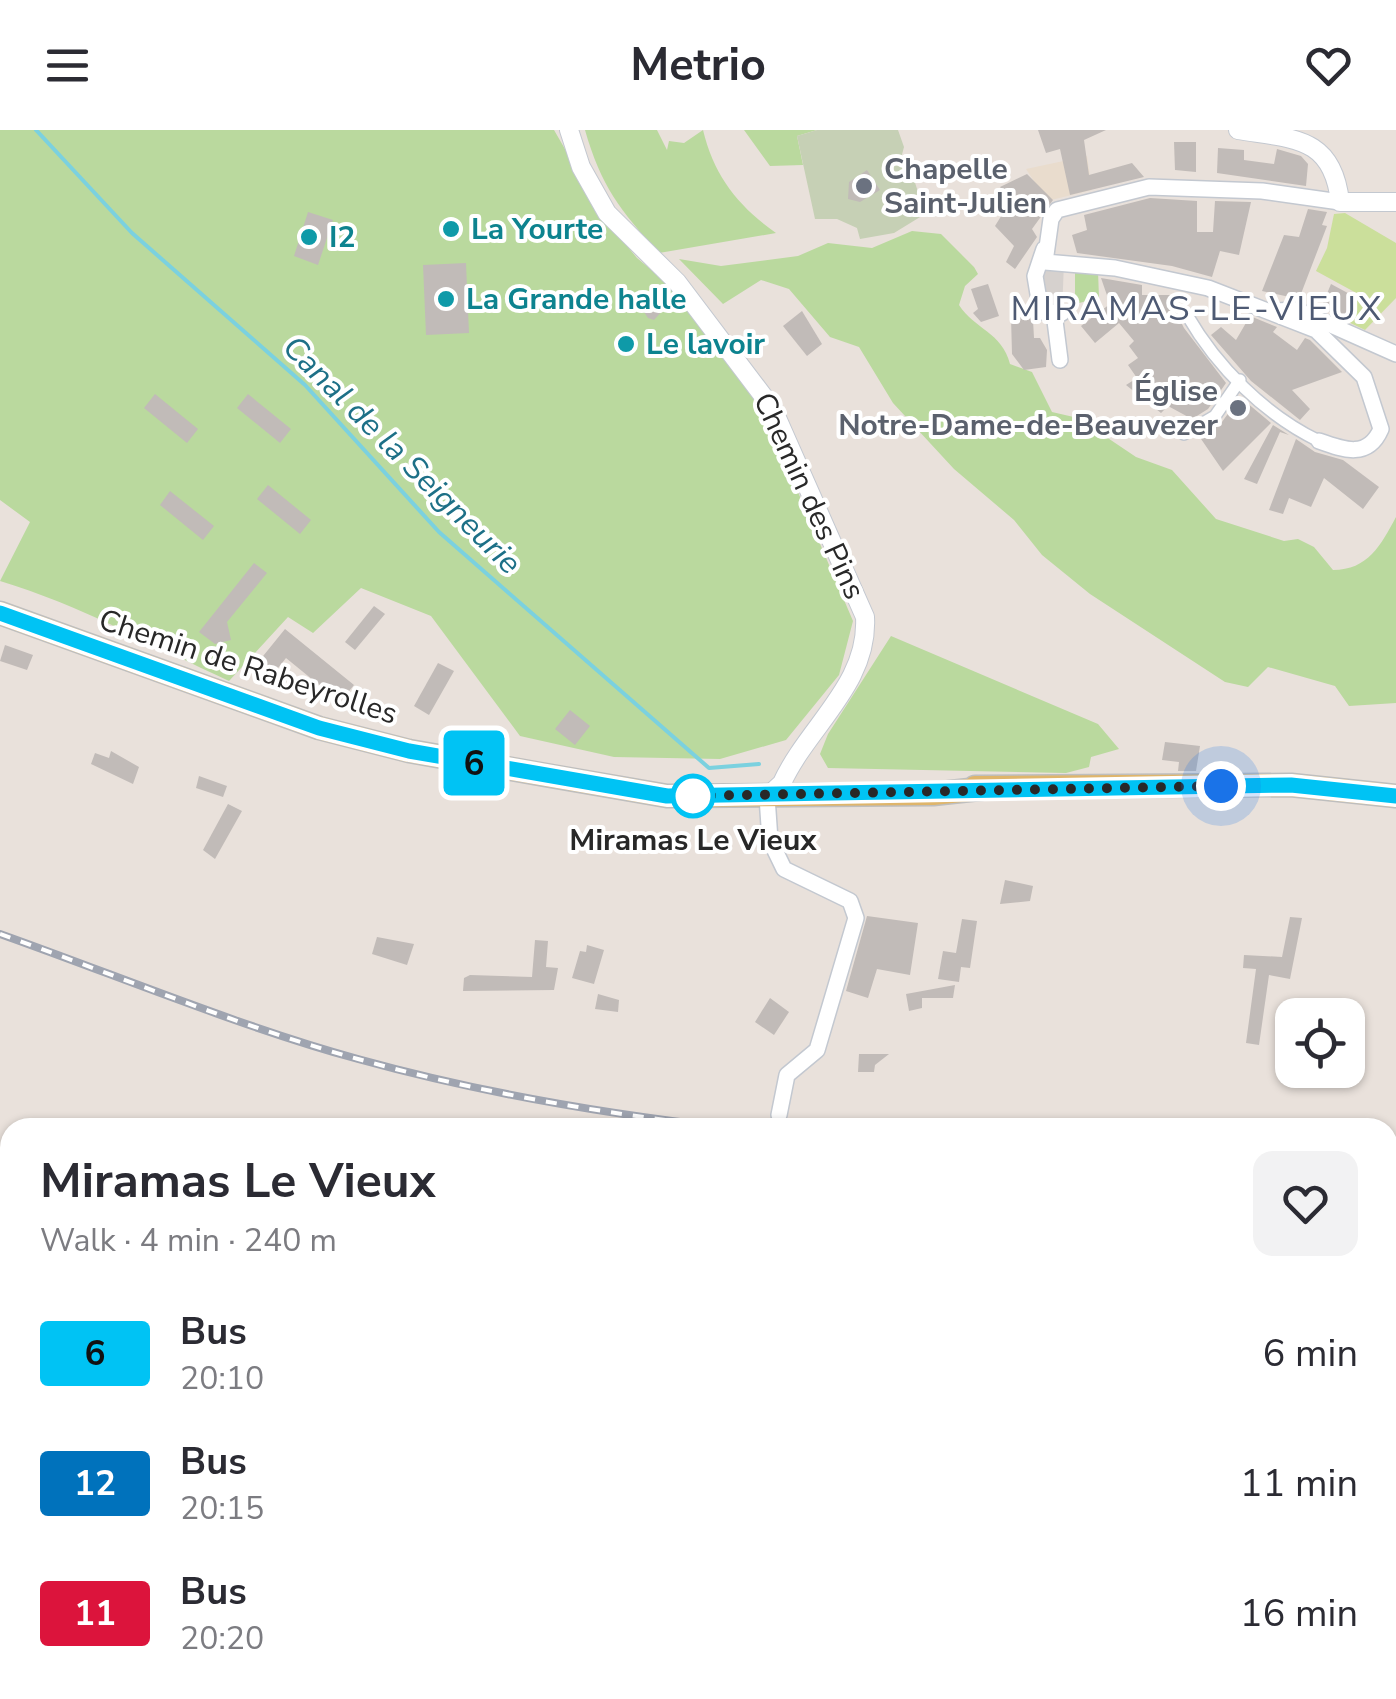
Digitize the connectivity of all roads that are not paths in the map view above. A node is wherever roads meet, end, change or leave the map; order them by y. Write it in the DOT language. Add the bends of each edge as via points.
graph roads {
  1 [pos="569,130"];
  2 [pos="1238,130"];
  3 [pos="1340,202"];
  4 [pos="1396,202"];
  5 [pos="1048,236"];
  6 [pos="1271,312"];
  7 [pos="1187,314"];
  8 [pos="1396,354"];
  9 [pos="1060,360"];
  10 [pos="1240,380"];
  11 [pos="1184,434"];
  12 [pos="1319,441"];
  13 [pos="0,613"];
  14 [pos="598,784"];
  15 [pos="775,786"];
  16 [pos="988,788"];
  17 [pos="1396,796"];
  18 [pos="779,1116"];
  1 -- 15 [label="street, Chemin des Pins" via="580,167 607,213 677,282 772,409 865,616 854,673"];
  2 -- 3 [label="street" via="1315,148 1334,166"];
  3 -- 4 [label="street"];
  3 -- 5 [label="street" via="1149,188 1057,210"];
  5 -- 6 [label="street" via="1045,262 1197,286"];
  5 -- 9 [label="street" via="1035,276 1053,312"];
  6 -- 8 [label="street" via="1296,310"];
  6 -- 12 [label="street" via="1328,338 1372,393 1381,429 1368,447 1346,450"];
  7 -- 10 [label="street" via="1203,342"];
  10 -- 11 [label="street" via="1215,416"];
  10 -- 12 [label="street" via="1270,413"];
  13 -- 14 [label="main road, Chemin de Rabeyrolles" via="319,728"];
  14 -- 15 [label="main road, Chemin de Rabeyrolles"];
  14 -- 15 [label="main road, Chemin de Rabeyrolles" via="667,796"];
  15 -- 16 [label="main road, Chemin de Rabeyrolles"];
  15 -- 16 [label="main road, Chemin de Rabeyrolles" via="934,794"];
  15 -- 18 [label="street" via="770,840 784,870 850,901 856,918 818,1050 787,1075"];
  16 -- 17 [label="main road, Chemin de Rabeyrolles" via="1305,786"];
}
